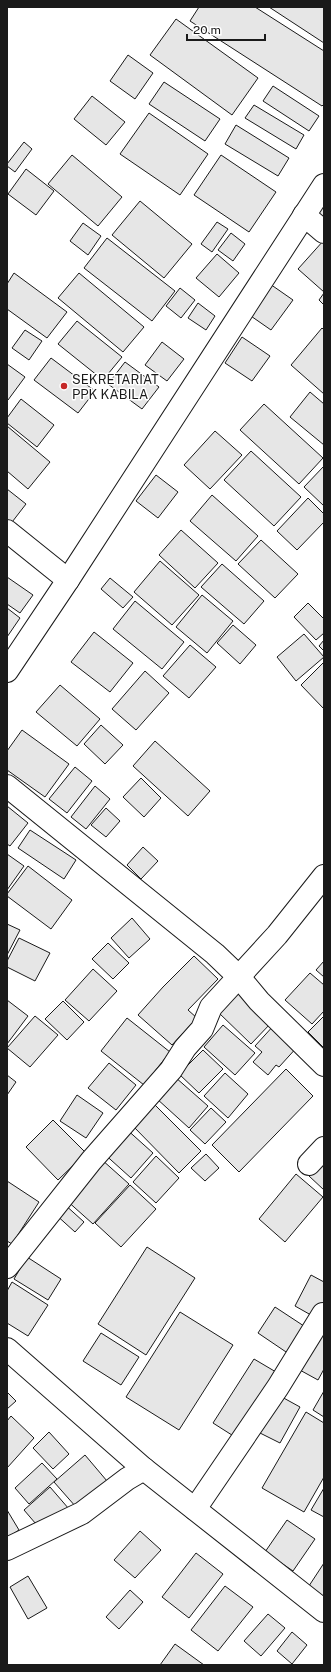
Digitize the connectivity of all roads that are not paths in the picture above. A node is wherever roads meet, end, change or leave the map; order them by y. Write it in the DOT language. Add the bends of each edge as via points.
graph roads {
  1 [pos="324,185"];
  2 [pos="304,216"];
  3 [pos="324,232"];
  4 [pos="7,530"];
  5 [pos="68,580"];
  6 [pos="7,671"];
  7 [pos="7,786"];
  8 [pos="324,876"];
  9 [pos="239,977"];
  10 [pos="324,1065"];
  11 [pos="324,1148"];
  12 [pos="309,1164"];
  13 [pos="7,1267"];
  14 [pos="323,1314"];
  15 [pos="7,1349"];
  16 [pos="144,1469"];
  17 [pos="195,1509"];
  18 [pos="7,1549"];
  19 [pos="324,1611"];
  1 -- 2 [label="street"];
  2 -- 3 [label="street"];
  2 -- 5 [label="street"];
  4 -- 5 [label="street"];
  5 -- 6 [label="street"];
  7 -- 9 [label="street" via="183,927"];
  8 -- 9 [label="street" via="278,935"];
  9 -- 10 [label="street"];
  9 -- 13 [label="street" via="211,1007 202,1029 170,1070 91,1161"];
  11 -- 12 [label="street"];
  14 -- 17 [label="street" via="278,1387"];
  15 -- 16 [label="street"];
  16 -- 17 [label="street"];
  16 -- 18 [label="street" via="82,1513"];
  17 -- 19 [label="street"];
}
